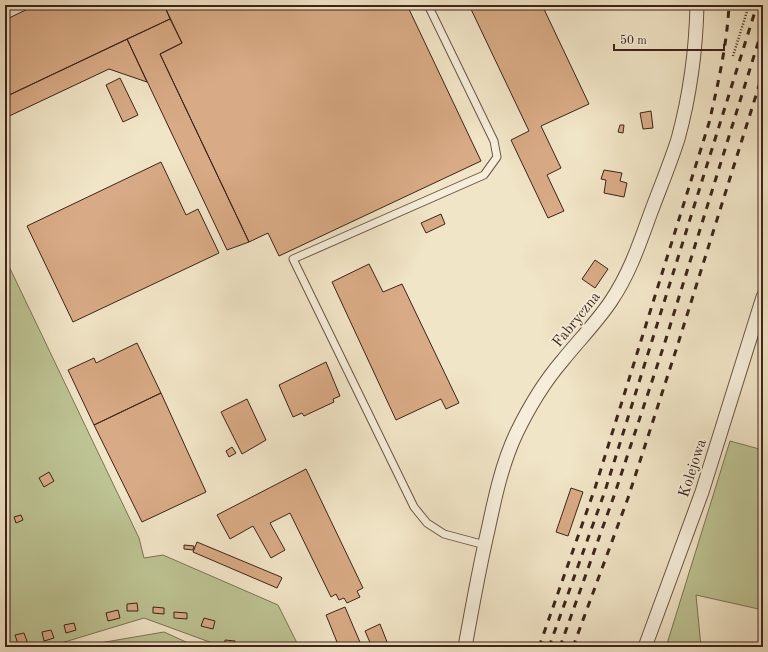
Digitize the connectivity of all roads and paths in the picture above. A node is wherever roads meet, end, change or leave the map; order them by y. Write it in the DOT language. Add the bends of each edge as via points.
graph roads {
  1 [pos="428,5"];
  2 [pos="697,5"];
  3 [pos="749,5"];
  4 [pos="733,56"];
  5 [pos="763,298"];
  6 [pos="485,545"];
  7 [pos="465,647"];
  8 [pos="645,647"];
  1 -- 6 [label="lane" via="494,141 497,157 484,175 293,259 414,507 427,523 444,534"];
  2 -- 6 [label="street, Fabryczna" via="694,61 683,120 638,249 623,281 603,313 546,382 516,434 502,471"];
  3 -- 4 [label="path"];
  5 -- 8 [label="street, Kolejowa" via="702,492"];
  6 -- 7 [label="street, Fabryczna"];
}
